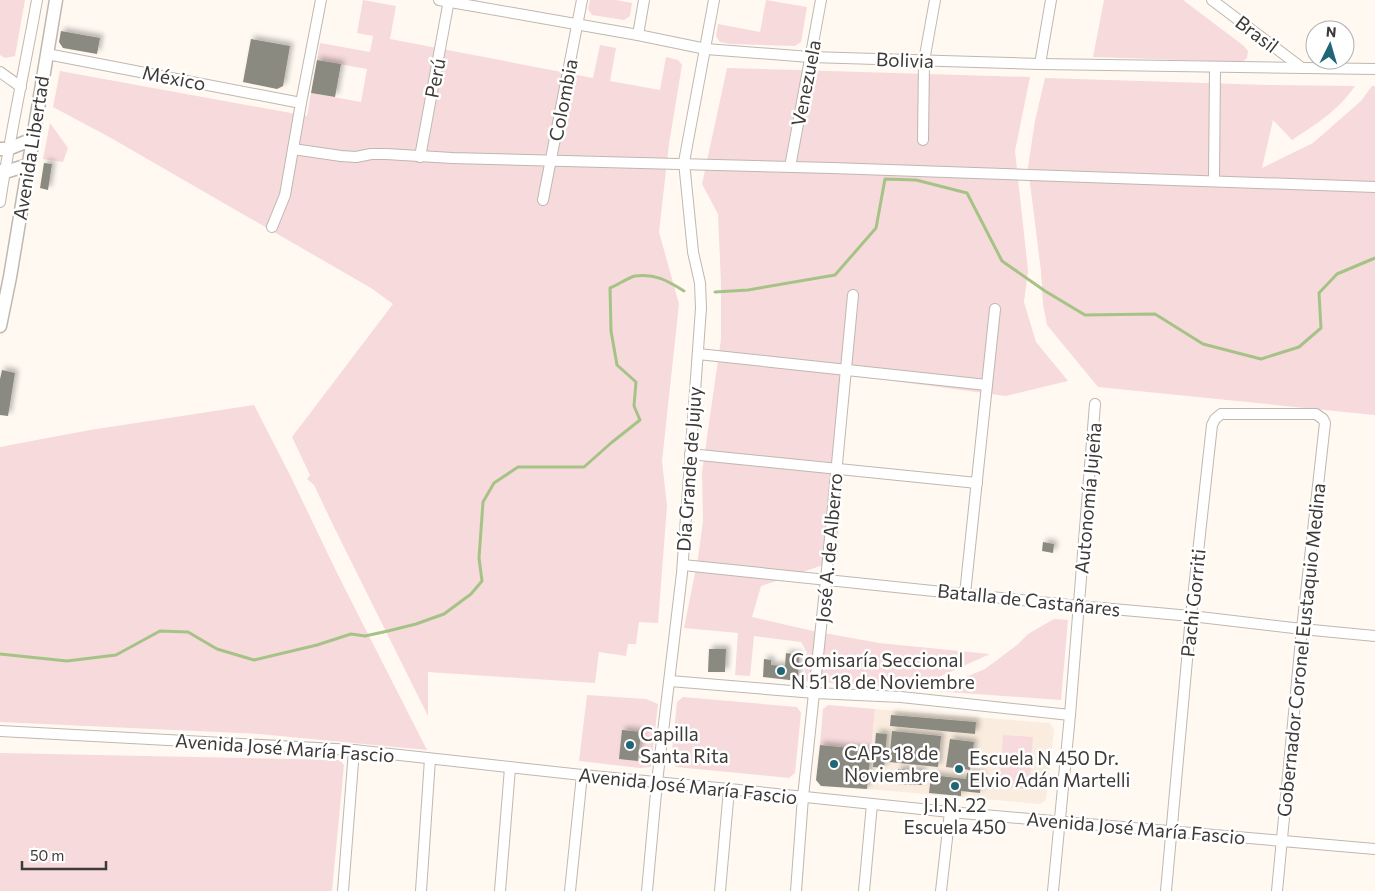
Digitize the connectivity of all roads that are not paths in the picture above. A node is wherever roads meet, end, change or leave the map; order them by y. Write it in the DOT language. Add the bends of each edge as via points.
graph roads {
  1 [pos="37,0"];
  2 [pos="56,0"];
  3 [pos="321,0"];
  4 [pos="582,0"];
  5 [pos="644,0"];
  6 [pos="714,0"];
  7 [pos="821,0"];
  8 [pos="935,0"];
  9 [pos="1051,0"];
  10 [pos="1212,0"];
  11 [pos="446,1"];
  12 [pos="577,25"];
  13 [pos="638,35"];
  14 [pos="706,49"];
  15 [pos="46,54"];
  16 [pos="810,57"];
  17 [pos="924,61"];
  18 [pos="1040,64"];
  19 [pos="1215,68"];
  20 [pos="1302,68"];
  21 [pos="1375,69"];
  22 [pos="0,72"];
  23 [pos="21,87"];
  24 [pos="301,103"];
  25 [pos="33,139"];
  26 [pos="923,140"];
  27 [pos="4,149"];
  28 [pos="293,149"];
  29 [pos="420,157"];
  30 [pos="550,161"];
  31 [pos="684,164"];
  32 [pos="28,165"];
  33 [pos="790,167"];
  34 [pos="2,171"];
  35 [pos="1214,178"];
  36 [pos="1375,188"];
  37 [pos="543,200"];
  38 [pos="0,202"];
  39 [pos="272,227"];
  40 [pos="5,277"];
  41 [pos="853,295"];
  42 [pos="995,310"];
  43 [pos="0,326"];
  44 [pos="698,354"];
  45 [pos="846,370"];
  46 [pos="987,385"];
  47 [pos="1095,404"];
  48 [pos="1316,414"];
  49 [pos="690,454"];
  50 [pos="837,469"];
  51 [pos="977,483"];
  52 [pos="682,565"];
  53 [pos="826,580"];
  54 [pos="965,594"];
  55 [pos="1079,606"];
  56 [pos="1191,616"];
  57 [pos="1302,630"];
  58 [pos="1375,636"];
  59 [pos="670,682"];
  60 [pos="815,693"];
  61 [pos="1070,715"];
  62 [pos="0,731"];
  63 [pos="354,750"];
  64 [pos="430,759"];
  65 [pos="510,768"];
  66 [pos="582,775"];
  67 [pos="657,782"];
  68 [pos="729,789"];
  69 [pos="803,797"];
  70 [pos="872,804"];
  71 [pos="950,812"];
  72 [pos="1060,821"];
  73 [pos="1171,831"];
  74 [pos="1281,840"];
  75 [pos="1375,849"];
  76 [pos="343,891"];
  77 [pos="421,891"];
  78 [pos="500,891"];
  79 [pos="570,891"];
  80 [pos="647,891"];
  81 [pos="720,891"];
  82 [pos="796,891"];
  83 [pos="864,891"];
  84 [pos="941,891"];
  85 [pos="1054,891"];
  86 [pos="1166,891"];
  87 [pos="1277,891"];
  1 -- 23 [label="street, Avenida Libertad"];
  2 -- 15 [label="street, Avenida Libertad"];
  3 -- 24 [label="street"];
  4 -- 12 [label="street, Colombia"];
  5 -- 13 [label="street"];
  6 -- 14 [label="street, Día Grande de Jujuy"];
  7 -- 16 [label="street, Venezuela"];
  8 -- 17 [label="street"];
  9 -- 18 [label="street"];
  10 -- 20 [label="street, Brasil"];
  11 -- 12 [label="street, Bolivia"];
  11 -- 29 [label="street, Perú"];
  12 -- 13 [label="street, Bolivia"];
  12 -- 30 [label="street, Colombia"];
  13 -- 14 [label="street, Bolivia"];
  14 -- 16 [label="street, Bolivia"];
  14 -- 31 [label="street, Día Grande de Jujuy"];
  15 -- 24 [label="street, México"];
  15 -- 25 [label="street, Avenida Libertad"];
  16 -- 17 [label="street, Bolivia"];
  16 -- 33 [label="street, Venezuela"];
  17 -- 18 [label="street, Bolivia"];
  17 -- 26 [label="street"];
  18 -- 19 [label="street, Bolivia"];
  19 -- 20 [label="street, Bolivia"];
  19 -- 35 [label="street"];
  20 -- 21 [label="street, Bolivia"];
  22 -- 23 [label="street"];
  23 -- 27 [label="street, Avenida Libertad"];
  24 -- 28 [label="street"];
  25 -- 27 [label="street"];
  25 -- 32 [label="street, Avenida Libertad"];
  27 -- 34 [label="street, Avenida Libertad"];
  28 -- 29 [label="street" via="356,157 386,154"];
  28 -- 39 [label="street" via="285,195"];
  29 -- 30 [label="street"];
  30 -- 31 [label="street"];
  30 -- 37 [label="street, Colombia"];
  31 -- 33 [label="street"];
  31 -- 44 [label="street, Día Grande de Jujuy" via="693,252 700,283"];
  32 -- 34 [label="street"];
  32 -- 40 [label="street, Avenida Libertad"];
  33 -- 36 [label="street"];
  34 -- 38 [label="street, Avenida Libertad"];
  40 -- 43 [label="street, Avenida Libertad"];
  41 -- 45 [label="street, José A. de Alberro"];
  42 -- 46 [label="street"];
  44 -- 45 [label="street"];
  44 -- 49 [label="street, Día Grande de Jujuy"];
  45 -- 46 [label="street"];
  45 -- 50 [label="street, José A. de Alberro"];
  46 -- 51 [label="street"];
  47 -- 55 [label="street, Autonomía Jujeña"];
  48 -- 56 [label="street, Pachi Gorriti" via="1221,414 1215,419"];
  48 -- 57 [label="street, Gobernador Coronel Eustaquio Medina" via="1325,423"];
  49 -- 50 [label="street"];
  49 -- 52 [label="street, Día Grande de Jujuy"];
  50 -- 51 [label="street"];
  50 -- 53 [label="street, José A. de Alberro"];
  51 -- 54 [label="street"];
  52 -- 53 [label="street, Batalla de Castañares"];
  52 -- 59 [label="street, Día Grande de Jujuy"];
  53 -- 54 [label="street, Batalla de Castañares"];
  53 -- 60 [label="street, José A. de Alberro"];
  54 -- 55 [label="street, Batalla de Castañares"];
  55 -- 56 [label="street, Batalla de Castañares"];
  55 -- 61 [label="street, Autonomía Jujeña"];
  56 -- 57 [label="street, Batalla de Castañares"];
  56 -- 73 [label="street, Pachi Gorriti"];
  57 -- 58 [label="street, Batalla de Castañares"];
  57 -- 74 [label="street, Gobernador Coronel Eustaquio Medina"];
  59 -- 60 [label="street"];
  59 -- 67 [label="street, Día Grande de Jujuy"];
  60 -- 61 [label="street"];
  60 -- 69 [label="street, José A. de Alberro"];
  61 -- 72 [label="street, Autonomía Jujeña"];
  62 -- 63 [label="street, Avenida José María Fascio"];
  63 -- 64 [label="street, Avenida José María Fascio"];
  63 -- 76 [label="street"];
  64 -- 65 [label="street, Avenida José María Fascio"];
  64 -- 77 [label="street"];
  65 -- 66 [label="street, Avenida José María Fascio"];
  65 -- 78 [label="street"];
  66 -- 67 [label="street, Avenida José María Fascio"];
  66 -- 79 [label="street"];
  67 -- 68 [label="street, Avenida José María Fascio"];
  67 -- 80 [label="street, Día Grande de Jujuy"];
  68 -- 69 [label="street, Avenida José María Fascio"];
  68 -- 81 [label="street"];
  69 -- 70 [label="street, Avenida José María Fascio"];
  69 -- 82 [label="street, José A. de Alberro"];
  70 -- 71 [label="street, Avenida José María Fascio"];
  70 -- 83 [label="street"];
  71 -- 72 [label="street, Avenida José María Fascio"];
  71 -- 84 [label="street"];
  72 -- 73 [label="street, Avenida José María Fascio"];
  72 -- 85 [label="street, Autonomía Jujeña"];
  73 -- 74 [label="street, Avenida José María Fascio"];
  73 -- 86 [label="street, Pachi Gorriti"];
  74 -- 75 [label="street, Avenida José María Fascio"];
  74 -- 87 [label="street, Gobernador Coronel Eustaquio Medina"];
}
